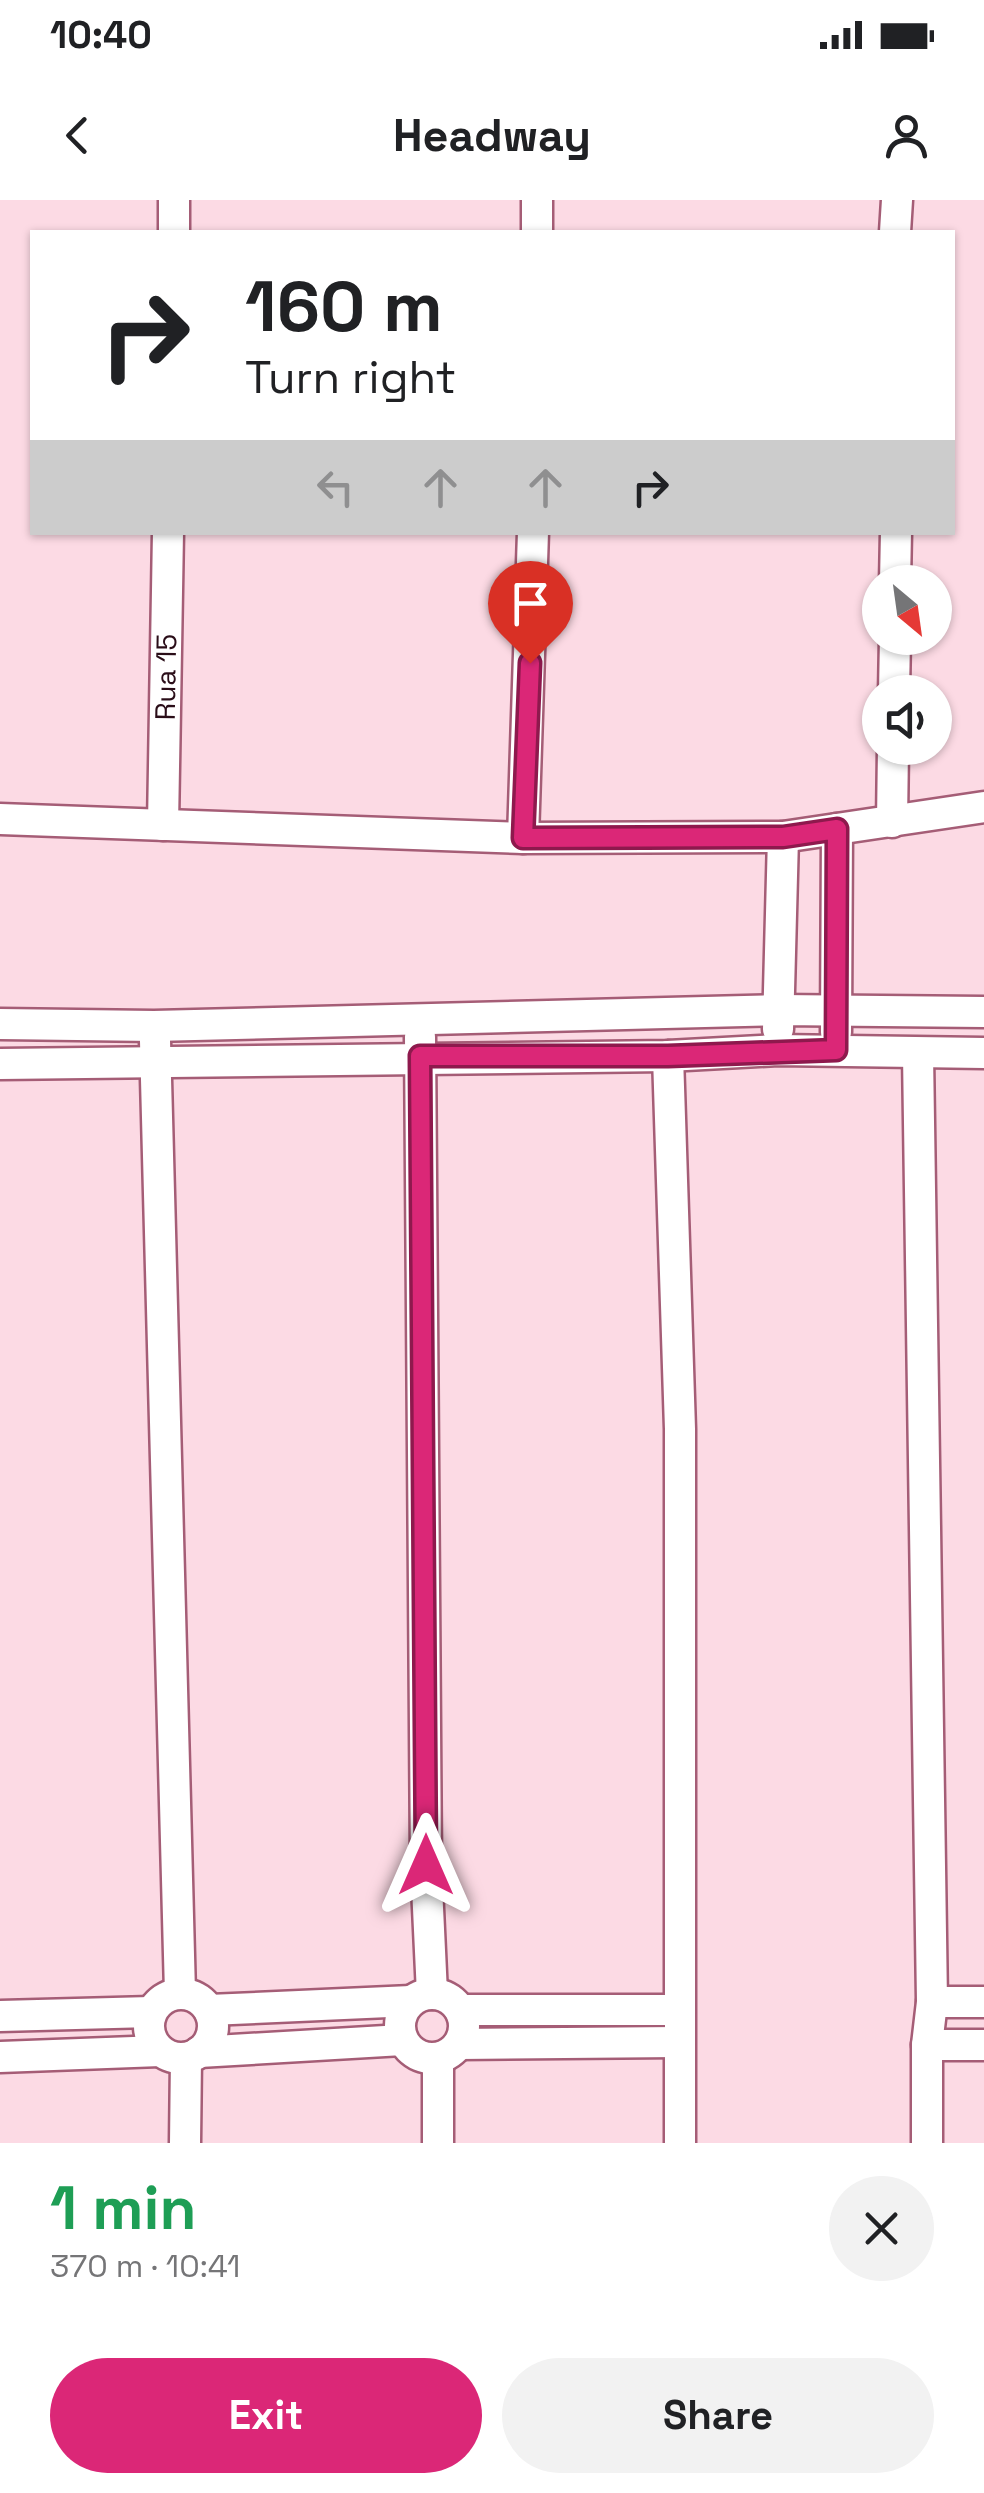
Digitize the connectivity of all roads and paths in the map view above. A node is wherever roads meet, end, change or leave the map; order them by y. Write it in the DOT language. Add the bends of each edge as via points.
graph roads {
  1 [pos="174,200"];
  2 [pos="537,200"];
  3 [pos="897,200"];
  4 [pos="174,230"];
  5 [pos="537,230"];
  6 [pos="895,230"];
  7 [pos="168,535"];
  8 [pos="533,535"];
  9 [pos="896,535"];
  10 [pos="896,565"];
  11 [pos="893,765"];
  12 [pos="984,808"];
  13 [pos="0,819"];
  14 [pos="892,822"];
  15 [pos="163,825"];
  16 [pos="837,829"];
  17 [pos="783,837"];
  18 [pos="523,838"];
  19 [pos="778,1010"];
  20 [pos="984,1012"];
  21 [pos="836,1014"];
  22 [pos="420,1020"];
  23 [pos="0,1024"];
  24 [pos="154,1026"];
  25 [pos="778,1050"];
  26 [pos="836,1050"];
  27 [pos="918,1054"];
  28 [pos="984,1054"];
  29 [pos="420,1056"];
  30 [pos="668,1056"];
  31 [pos="157,1062"];
  32 [pos="0,1064"];
  33 [pos="180,1993"];
  34 [pos="422,1997"];
  35 [pos="932,2002"];
  36 [pos="984,2002"];
  37 [pos="209,2010"];
  38 [pos="460,2010"];
  39 [pos="679,2010"];
  40 [pos="150,2012"];
  41 [pos="0,2016"];
  42 [pos="402,2040"];
  43 [pos="678,2042"];
  44 [pos="926,2044"];
  45 [pos="984,2044"];
  46 [pos="448,2051"];
  47 [pos="182,2054"];
  48 [pos="0,2057"];
  49 [pos="185,2143"];
  50 [pos="438,2143"];
  51 [pos="680,2143"];
  52 [pos="927,2143"];
  1 -- 4 [label="street"];
  2 -- 5 [label="street"];
  3 -- 6 [label="street"];
  7 -- 15 [label="street, Rua 15"];
  8 -- 18 [label="street"];
  9 -- 10 [label="street"];
  11 -- 14 [label="street"];
  12 -- 14 [label="street"];
  13 -- 15 [label="street"];
  14 -- 16 [label="street"];
  15 -- 18 [label="street"];
  16 -- 17 [label="street"];
  16 -- 21 [label="street"];
  17 -- 18 [label="street"];
  17 -- 19 [label="street"];
  19 -- 21 [label="street"];
  19 -- 22 [label="street"];
  19 -- 25 [label="street"];
  20 -- 21 [label="street"];
  21 -- 26 [label="street"];
  22 -- 24 [label="street"];
  22 -- 29 [label="street"];
  23 -- 24 [label="street"];
  24 -- 31 [label="street"];
  25 -- 26 [label="street"];
  25 -- 30 [label="street"];
  26 -- 27 [label="street"];
  27 -- 28 [label="street"];
  27 -- 35 [label="street"];
  29 -- 30 [label="street"];
  29 -- 31 [label="street"];
  29 -- 34 [label="street"];
  30 -- 39 [label="street" via="680,1428"];
  31 -- 32 [label="street"];
  31 -- 33 [label="street"];
  33 -- 37 [label="street"];
  33 -- 40 [label="street"];
  34 -- 37 [label="street"];
  34 -- 38 [label="street" via="453,2001"];
  34 -- 42 [label="street" via="400,2026"];
  35 -- 36 [label="street"];
  35 -- 44 [label="street"];
  37 -- 47 [label="street" via="212,2033"];
  38 -- 39 [label="street"];
  38 -- 46 [label="street" via="464,2022"];
  39 -- 43 [label="street"];
  40 -- 41 [label="street"];
  40 -- 47 [label="street" via="148,2026"];
  42 -- 46 [label="street" via="411,2051"];
  42 -- 47 [label="street"];
  43 -- 46 [label="street"];
  43 -- 51 [label="street"];
  44 -- 45 [label="street"];
  44 -- 52 [label="street"];
  46 -- 50 [label="street"];
  47 -- 48 [label="street"];
  47 -- 49 [label="street"];
}
